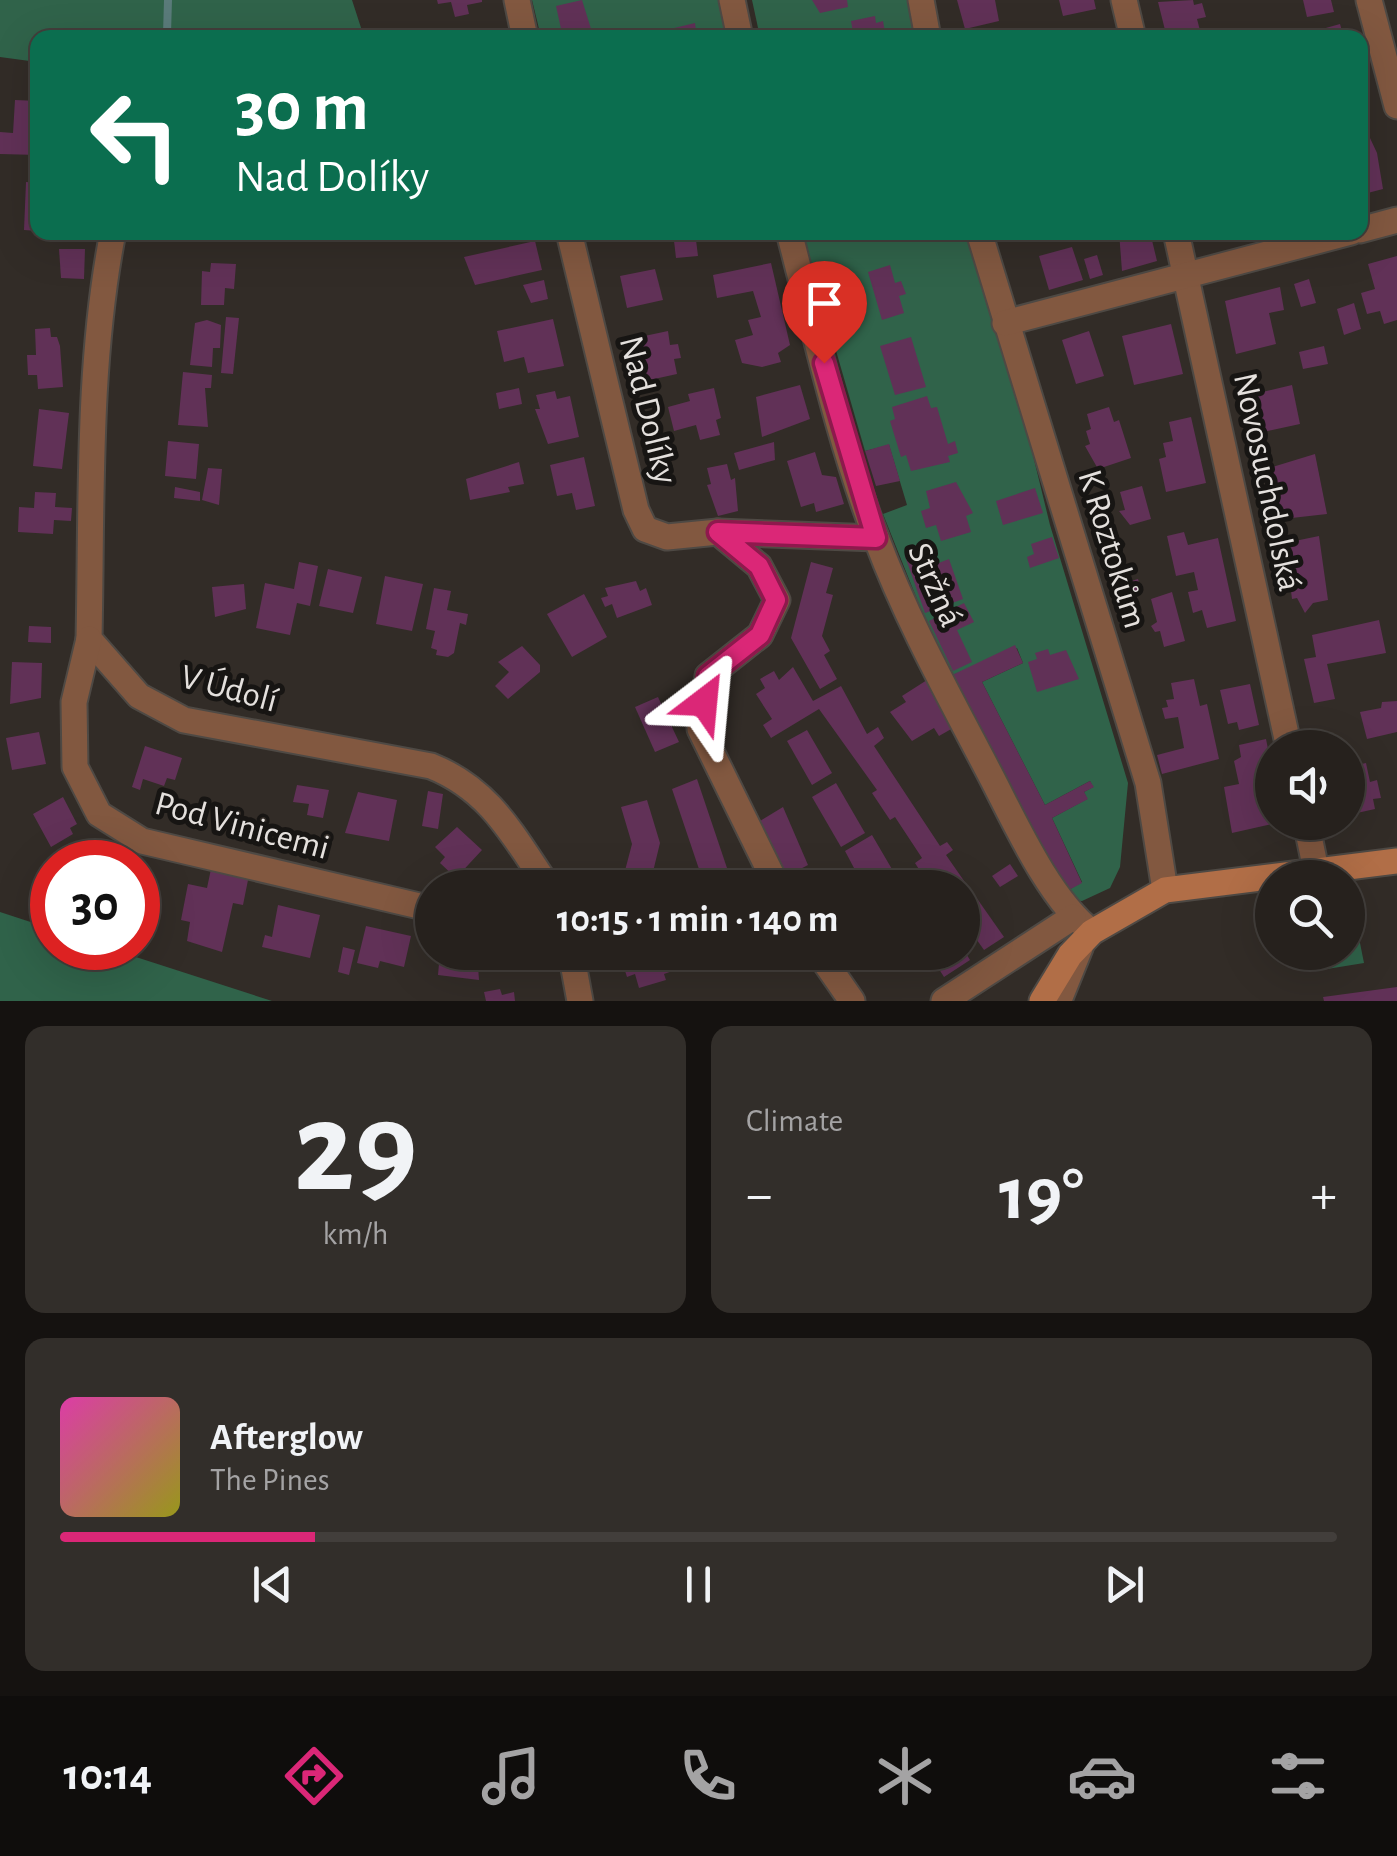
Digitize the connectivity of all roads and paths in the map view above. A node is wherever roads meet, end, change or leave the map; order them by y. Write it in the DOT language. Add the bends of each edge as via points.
graph roads {
  1 [pos="517,0"];
  2 [pos="732,0"];
  3 [pos="922,0"];
  4 [pos="1124,0"];
  5 [pos="1369,0"];
  6 [pos="523,30"];
  7 [pos="738,30"];
  8 [pos="927,30"];
  9 [pos="1131,30"];
  10 [pos="1397,106"];
  11 [pos="1397,220"];
  12 [pos="1368,228"];
  13 [pos="112,240"];
  14 [pos="571,240"];
  15 [pos="791,240"];
  16 [pos="980,240"];
  17 [pos="1178,240"];
  18 [pos="1322,240"];
  19 [pos="1186,277"];
  20 [pos="1005,323"];
  21 [pos="718,532"];
  22 [pos="876,538"];
  23 [pos="89,639"];
  24 [pos="1285,730"];
  25 [pos="1397,861"];
  26 [pos="1365,865"];
  27 [pos="535,870"];
  28 [pos="769,870"];
  29 [pos="1255,878"];
  30 [pos="1165,890"];
  31 [pos="415,905"];
  32 [pos="1083,924"];
  33 [pos="574,970"];
  34 [pos="830,970"];
  35 [pos="580,1001"];
  36 [pos="852,1001"];
  37 [pos="944,1001"];
  38 [pos="1042,1001"];
  39 [pos="1064,1001"];
  1 -- 6 [label="street"];
  2 -- 7 [label="street"];
  3 -- 8 [label="street"];
  4 -- 9 [label="street"];
  5 -- 10 [label="street"];
  11 -- 12 [label="street"];
  13 -- 23 [label="street" via="94,428"];
  14 -- 21 [label="street, Nad Dolíky" via="645,530 667,537"];
  15 -- 22 [label="street, Stržná"];
  16 -- 20 [label="street, K Roztokům"];
  17 -- 19 [label="street, Novosuchdolská"];
  18 -- 19 [label="street"];
  19 -- 20 [label="street"];
  19 -- 24 [label="street, Novosuchdolská"];
  20 -- 30 [label="street, K Roztokům" via="1148,782"];
  21 -- 22 [label="street, Nad Dolíky"];
  21 -- 28 [label="street" via="759,566 776,600 760,635 708,676 700,729"];
  22 -- 32 [label="street, Stržná" via="908,617 1011,815"];
  23 -- 27 [label="street, V Údolí" via="140,696 184,720 431,766 460,778 482,794"];
  23 -- 31 [label="street, Pod Vinicemi" via="74,702 76,767 100,814 142,841"];
  25 -- 26 [label="street"];
  29 -- 30 [label="street"];
  30 -- 32 [label="street"];
  32 -- 37 [label="street"];
  32 -- 38 [label="street"];
  32 -- 39 [label="lane"];
  33 -- 35 [label="street"];
  34 -- 36 [label="street"];
}
